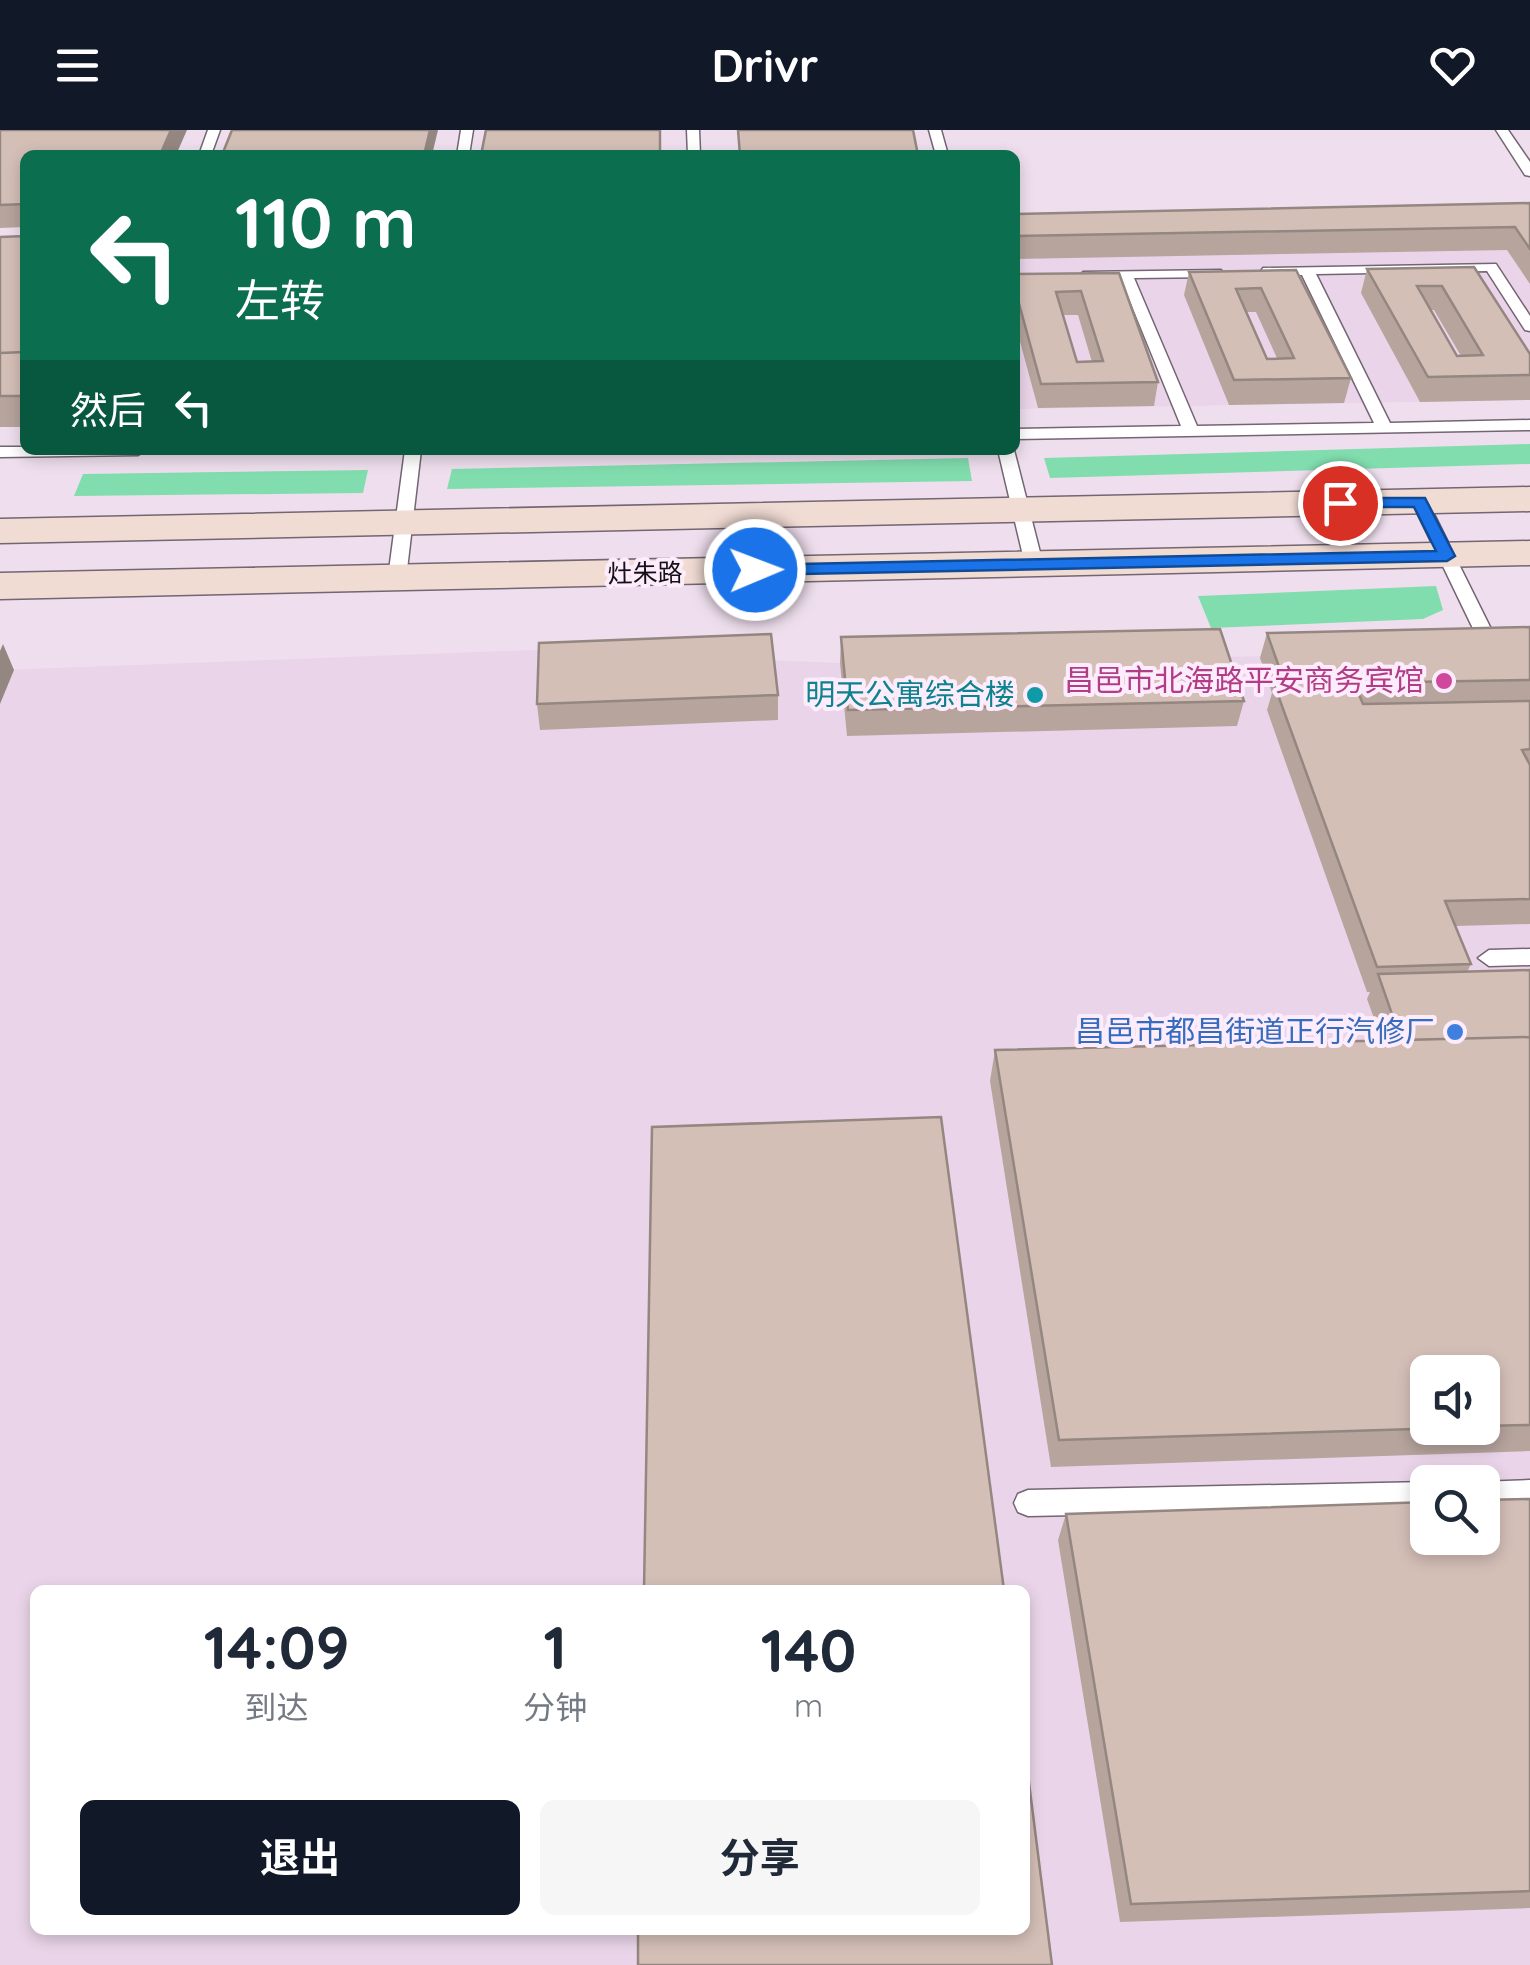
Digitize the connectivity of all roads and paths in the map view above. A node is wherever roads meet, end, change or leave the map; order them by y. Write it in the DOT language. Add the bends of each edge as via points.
graph roads {
  1 [pos="1502,130"];
  2 [pos="1530,172"];
  3 [pos="1306,270"];
  4 [pos="1234,272"];
  5 [pos="1252,272"];
  6 [pos="1126,275"];
  7 [pos="1070,276"];
  8 [pos="1530,327"];
  9 [pos="1530,425"];
  10 [pos="1384,428"];
  11 [pos="1190,431"];
  12 [pos="1020,434"];
  13 [pos="412,455"];
  14 [pos="1007,455"];
  15 [pos="1530,499"];
  16 [pos="1420,502"];
  17 [pos="1022,510"];
  18 [pos="406,523"];
  19 [pos="0,531"];
  20 [pos="1530,553"];
  21 [pos="1447,556"];
  22 [pos="1034,564"];
  23 [pos="397,578"];
  24 [pos="0,586"];
  25 [pos="1488,643"];
  26 [pos="1530,957"];
  27 [pos="1489,958"];
  28 [pos="1530,1493"];
  29 [pos="1500,1494"];
  30 [pos="1410,1495"];
  31 [pos="1028,1503"];
  1 -- 2 [label="lane"];
  3 -- 5 [label="lane"];
  3 -- 8 [label="lane" via="1492,266"];
  3 -- 10 [label="lane"];
  4 -- 6 [label="lane"];
  6 -- 7 [label="lane"];
  6 -- 11 [label="lane"];
  9 -- 10 [label="lane"];
  10 -- 11 [label="lane"];
  11 -- 12 [label="lane"];
  13 -- 18 [label="lane"];
  14 -- 17 [label="lane"];
  15 -- 16 [label="main road, 灶朱路"];
  16 -- 17 [label="main road, 灶朱路"];
  16 -- 21 [label="lane"];
  17 -- 18 [label="main road, 灶朱路"];
  17 -- 22 [label="lane"];
  18 -- 19 [label="main road, 灶朱路"];
  18 -- 23 [label="lane"];
  20 -- 21 [label="main road, 灶朱路"];
  21 -- 22 [label="main road, 灶朱路"];
  21 -- 25 [label="lane"];
  22 -- 23 [label="main road, 灶朱路"];
  23 -- 24 [label="main road, 灶朱路"];
  26 -- 27 [label="lane"];
  28 -- 29 [label="lane"];
  30 -- 31 [label="lane"];
}
